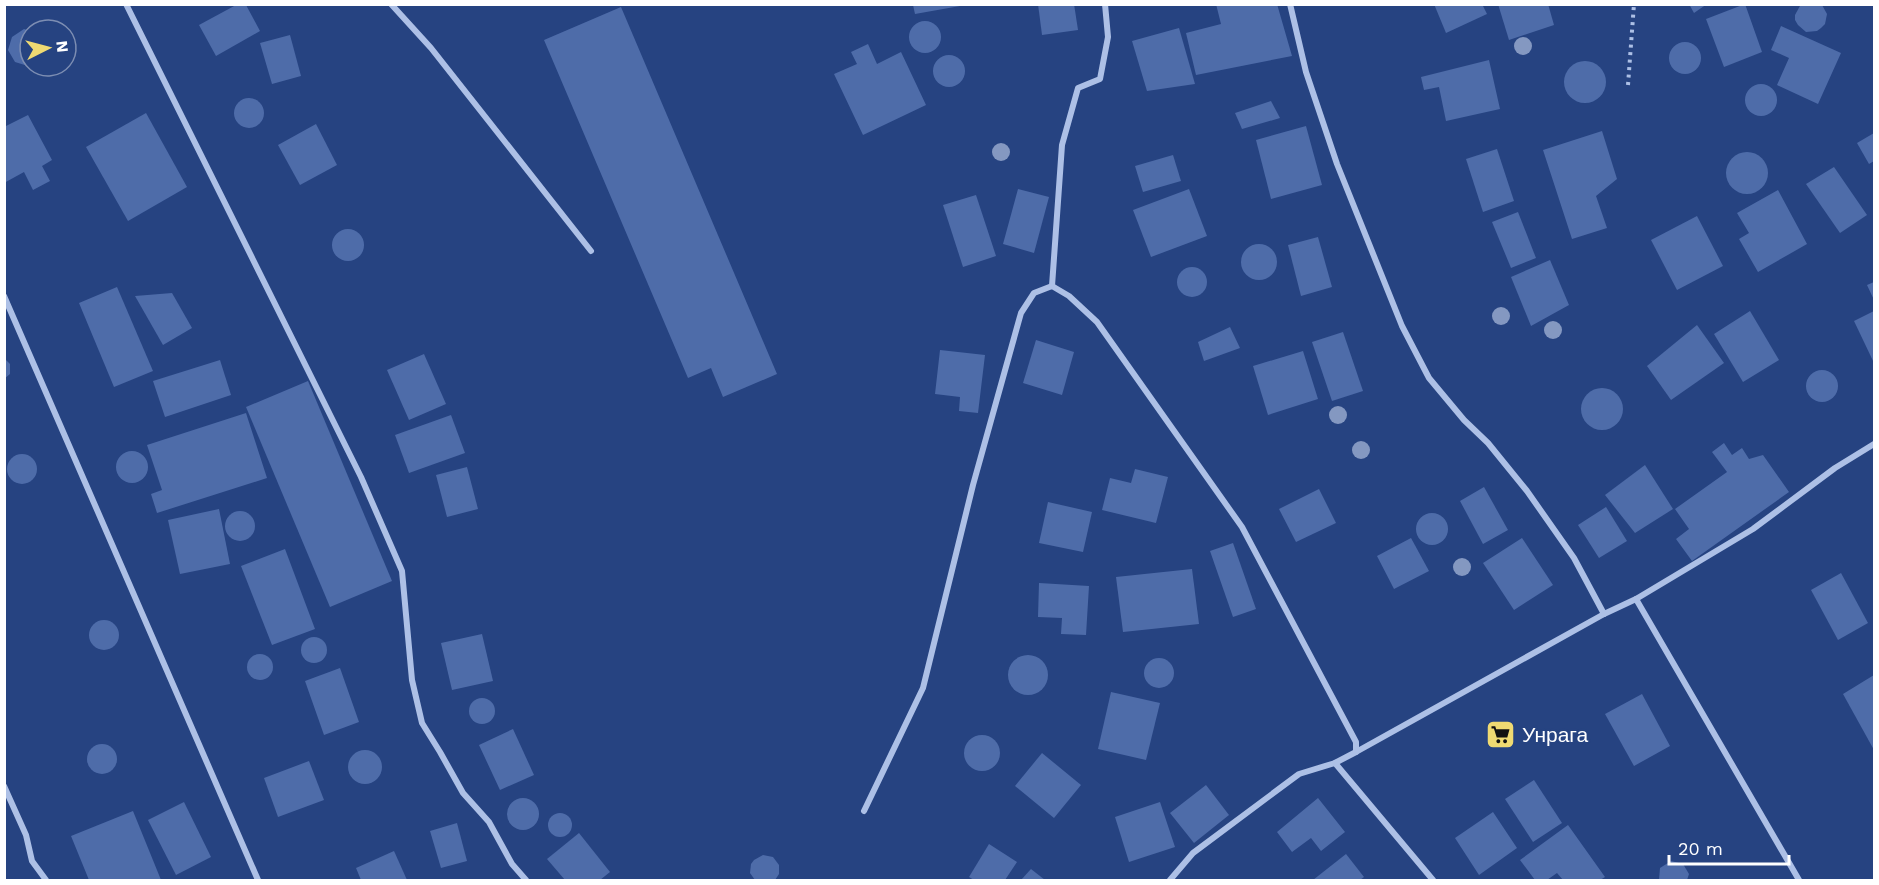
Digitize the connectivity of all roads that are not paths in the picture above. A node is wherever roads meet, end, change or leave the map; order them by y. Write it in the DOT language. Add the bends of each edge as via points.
graph roads {
  1 [pos="126,4"];
  2 [pos="391,4"];
  3 [pos="1105,4"];
  4 [pos="1290,4"];
  5 [pos="591,251"];
  6 [pos="1052,286"];
  7 [pos="4,296"];
  8 [pos="1875,444"];
  9 [pos="1636,599"];
  10 [pos="1604,614"];
  11 [pos="1356,752"];
  12 [pos="1335,763"];
  13 [pos="4,786"];
  14 [pos="864,811"];
  15 [pos="46,880"];
  16 [pos="258,880"];
  17 [pos="526,880"];
  18 [pos="1170,880"];
  19 [pos="1433,880"];
  20 [pos="1799,880"];
  1 -- 17 [label="street" via="356,466 402,571 412,680 422,723 463,793 489,822 512,864"];
  2 -- 5 [label="street" via="431,48"];
  3 -- 6 [label="street" via="1107,37 1100,79 1078,88 1062,145"];
  4 -- 10 [label="street" via="1306,72 1337,164 1418,357 1429,378 1527,492 1574,558"];
  6 -- 11 [label="street" via="1097,322 1242,527 1356,742"];
  6 -- 14 [label="street" via="1034,293 1021,313 923,688"];
  7 -- 16 [label="street"];
  8 -- 9 [label="street" via="1835,468 1753,529"];
  9 -- 10 [label="street"];
  9 -- 20 [label="street"];
  10 -- 11 [label="street"];
  11 -- 12 [label="street"];
  12 -- 18 [label="street" via="1299,774 1193,853"];
  12 -- 19 [label="street"];
  13 -- 15 [label="street" via="26,835 32,861"];
}
